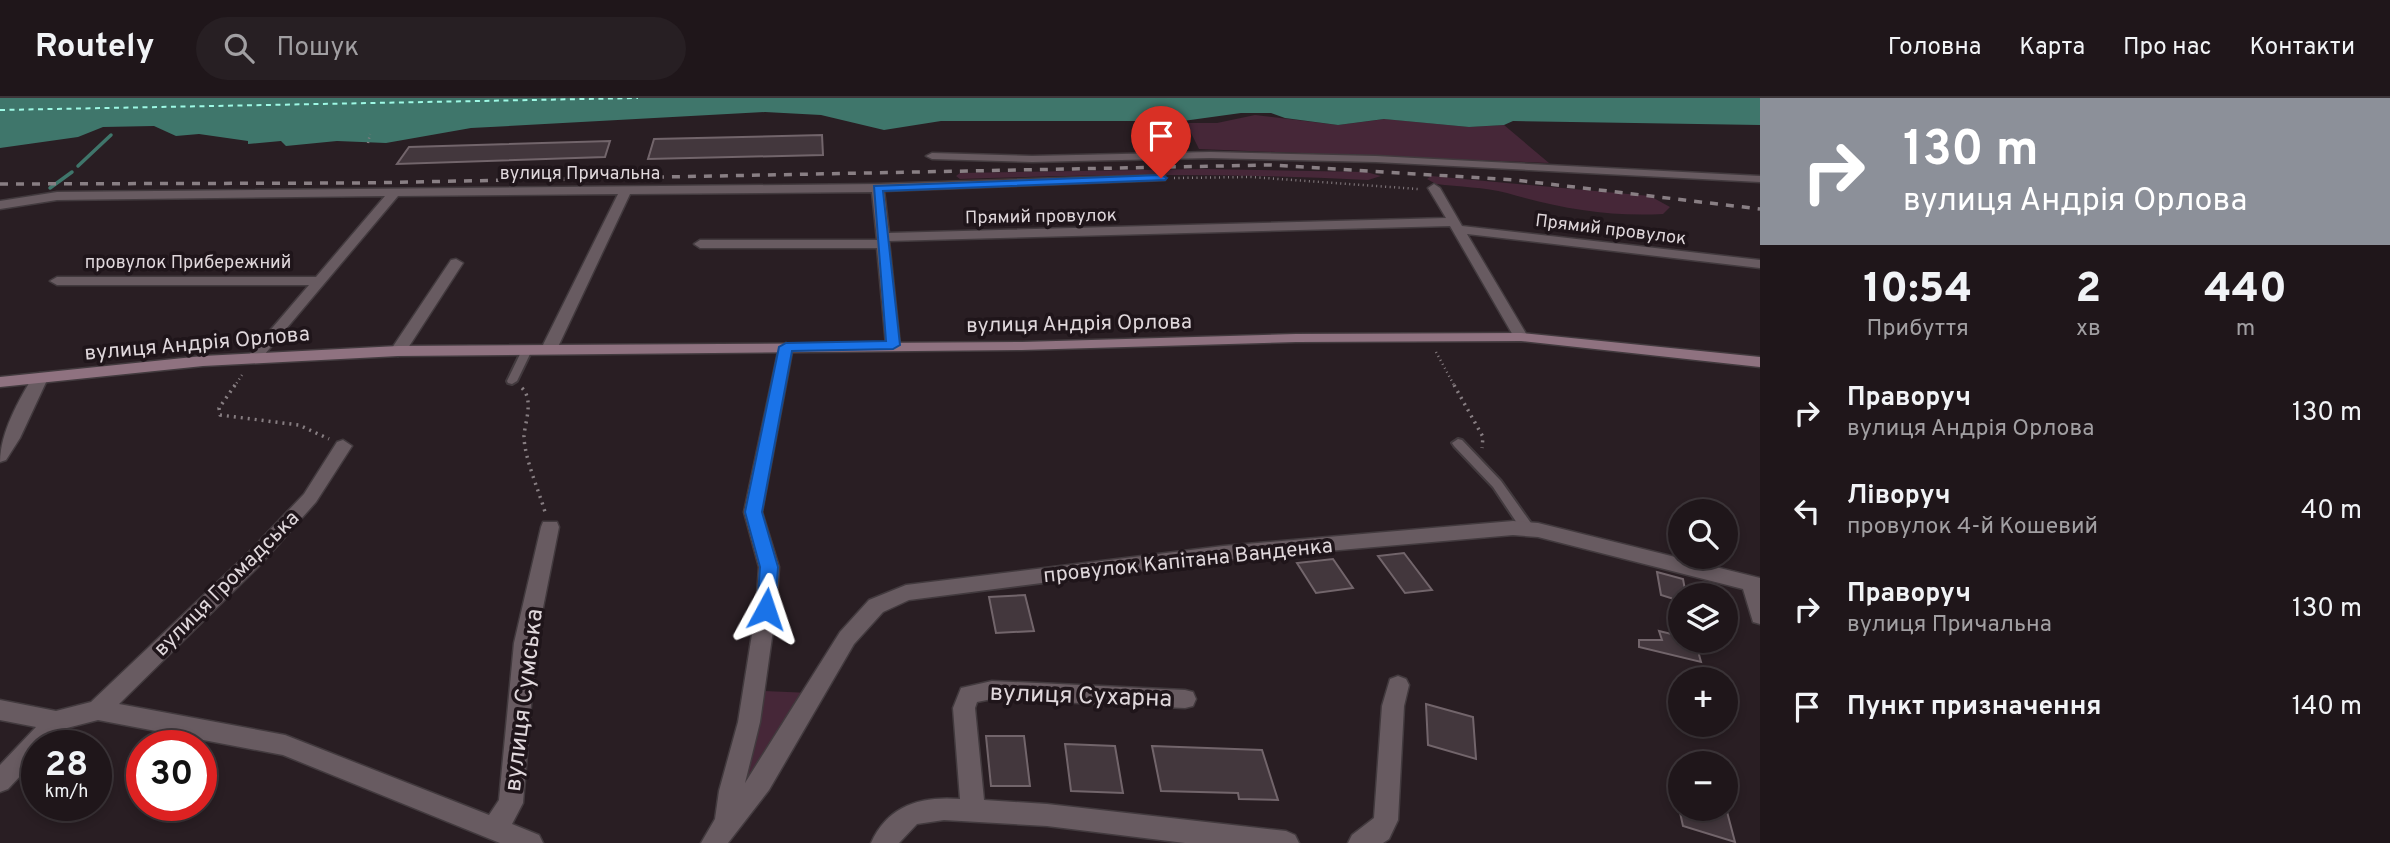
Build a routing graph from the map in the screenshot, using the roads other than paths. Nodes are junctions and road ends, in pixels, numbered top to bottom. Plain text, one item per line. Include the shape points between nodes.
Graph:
1 (932, 156) dead end
2 (1161, 178) road end
3 (1760, 179) edge
4 (878, 188) junction
5 (1434, 190) road end
6 (625, 191) junction
7 (395, 192) junction
8 (1, 206) edge
9 (1456, 226) junction
10 (881, 240) junction
11 (701, 244) dead end
12 (456, 263) dead end
13 (1760, 264) edge
14 (57, 281) dead end
15 (319, 281) junction
16 (1521, 337) junction
17 (893, 345) junction
18 (786, 347) junction
19 (549, 349) junction
20 (527, 350) junction
21 (398, 351) junction
22 (254, 358) junction
23 (1760, 362) edge
24 (40, 378) junction
25 (513, 381) road end
26 (0, 382) edge
27 (1458, 443) dead end
28 (343, 446) road end
29 (0, 456) edge
30 (550, 527) road end
31 (1528, 529) junction
32 (1756, 585) edge
33 (1760, 616) edge
34 (1398, 685) dead end
35 (1185, 699) dead end
36 (0, 710) edge
37 (98, 710) junction
38 (56, 721) junction
39 (0, 781) edge
40 (973, 810) junction
41 (727, 823) junction
42 (495, 828) junction
43 (1145, 836) edge
44 (528, 843) edge
45 (714, 843) edge
46 (884, 843) edge
47 (1286, 843) edge
48 (1361, 843) edge

1 - 3 street via 1251,156
2 - 4 street, вулиця Причальна
4 - 6 street, вулиця Причальна
4 - 10 street
5 - 9 street
6 - 7 street, вулиця Причальна
6 - 19 street
7 - 8 street, вулиця Причальна via 46,196
7 - 15 street
9 - 10 street, Прямий провулок
9 - 13 street, Прямий провулок
9 - 16 street
10 - 11 street, Прямий провулок
10 - 17 street
12 - 21 street
14 - 15 street, провулок Прибережний
15 - 22 street
16 - 17 street, вулиця Андрія Орлова
16 - 23 street, вулиця Андрія Орлова
17 - 18 street, вулиця Андрія Орлова
18 - 19 street, вулиця Андрія Орлова
18 - 41 street via 753,512 769,567 766,609 749,722
19 - 20 street, вулиця Андрія Орлова
20 - 21 street, вулиця Андрія Орлова
20 - 25 lane
21 - 22 street, вулиця Андрія Орлова
22 - 24 street, вулиця Андрія Орлова
24 - 26 street, вулиця Андрія Орлова
24 - 29 street via 24,405 12,442
27 - 31 lane
28 - 37 street, вулиця Громадська via 310,498 255,558
30 - 42 street, вулиця Сумська via 525,643 511,803
31 - 32 street, провулок Капітана Ванденка
31 - 41 street, провулок Капітана Ванденка via 1223,554 906,593 889,599 863,617 847,638 761,782
32 - 33 street
34 - 48 street via 1386,820 1381,831
35 - 40 street, вулиця Сухарна via 992,690 969,695 964,708
36 - 38 street
37 - 38 street
37 - 42 street via 285,746
38 - 39 street
40 - 43 street via 1047,815
40 - 46 street via 912,813
41 - 45 street, провулок Капітана Ванденка
42 - 44 street
43 - 47 street

